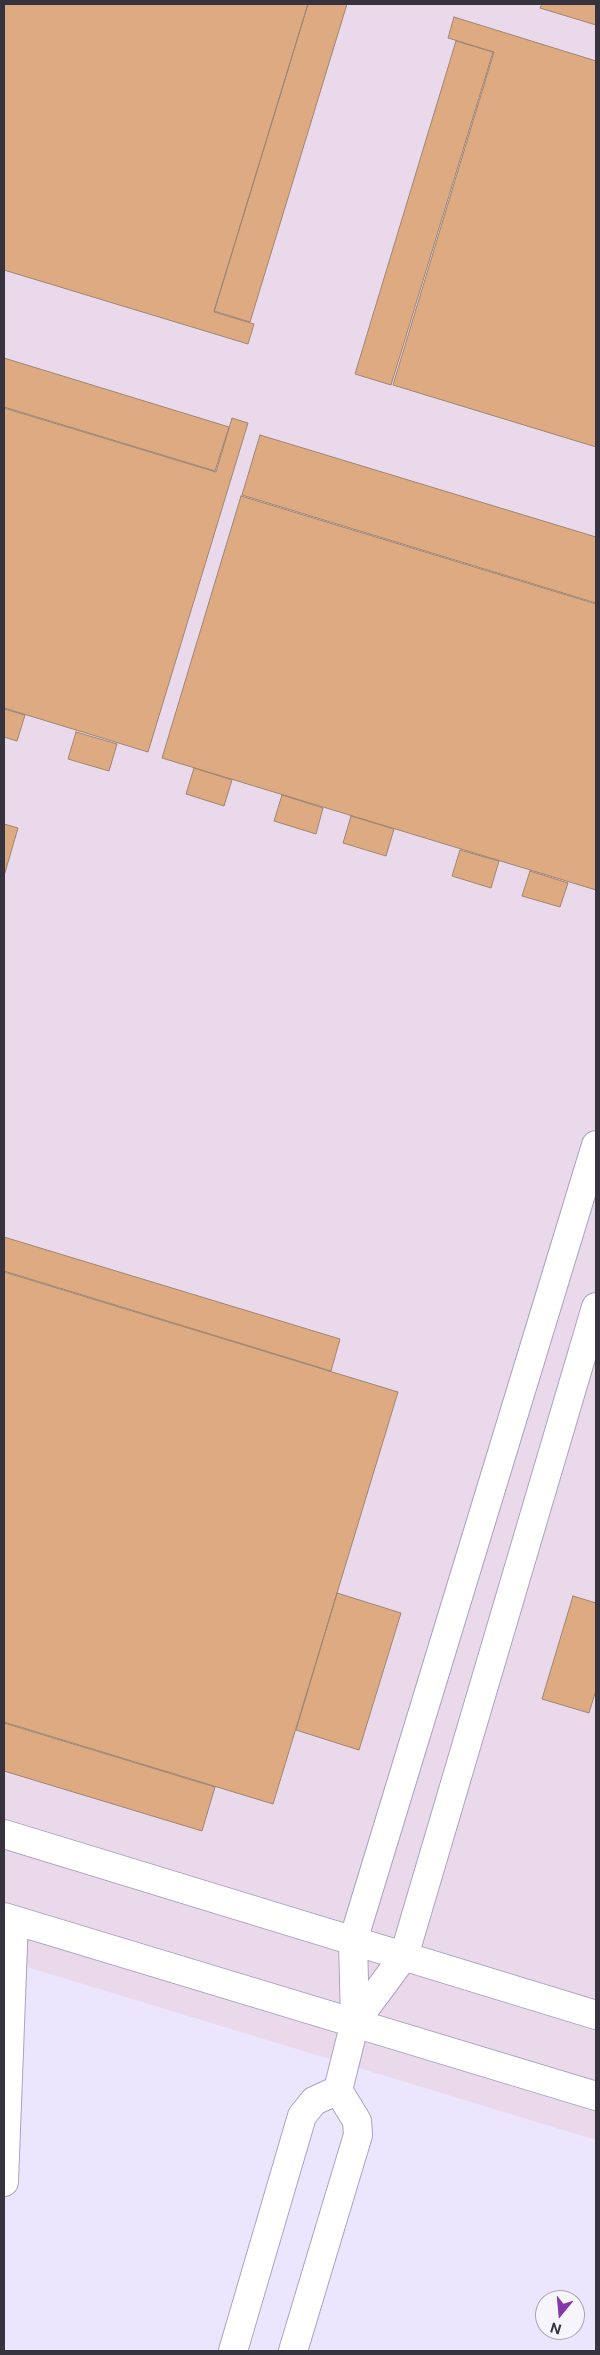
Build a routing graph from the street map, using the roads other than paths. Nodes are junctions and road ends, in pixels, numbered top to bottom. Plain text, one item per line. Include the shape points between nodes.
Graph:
1 (596, 1145) edge
2 (596, 1307) edge
3 (4, 1834) edge
4 (9, 1918) edge
5 (353, 1941) junction
6 (404, 1956) junction
7 (596, 2015) edge
8 (355, 2022) junction
9 (338, 2090) junction
10 (596, 2096) edge
11 (4, 2182) edge
12 (233, 2351) edge
13 (293, 2351) edge

1 - 5 street
2 - 6 street
3 - 5 street
4 - 8 street
4 - 11 street
5 - 6 street
5 - 8 street
6 - 7 street
6 - 8 street
8 - 9 street
8 - 10 street
9 - 12 street via 314,2101 302,2116
9 - 13 street via 357,2121 358,2135

